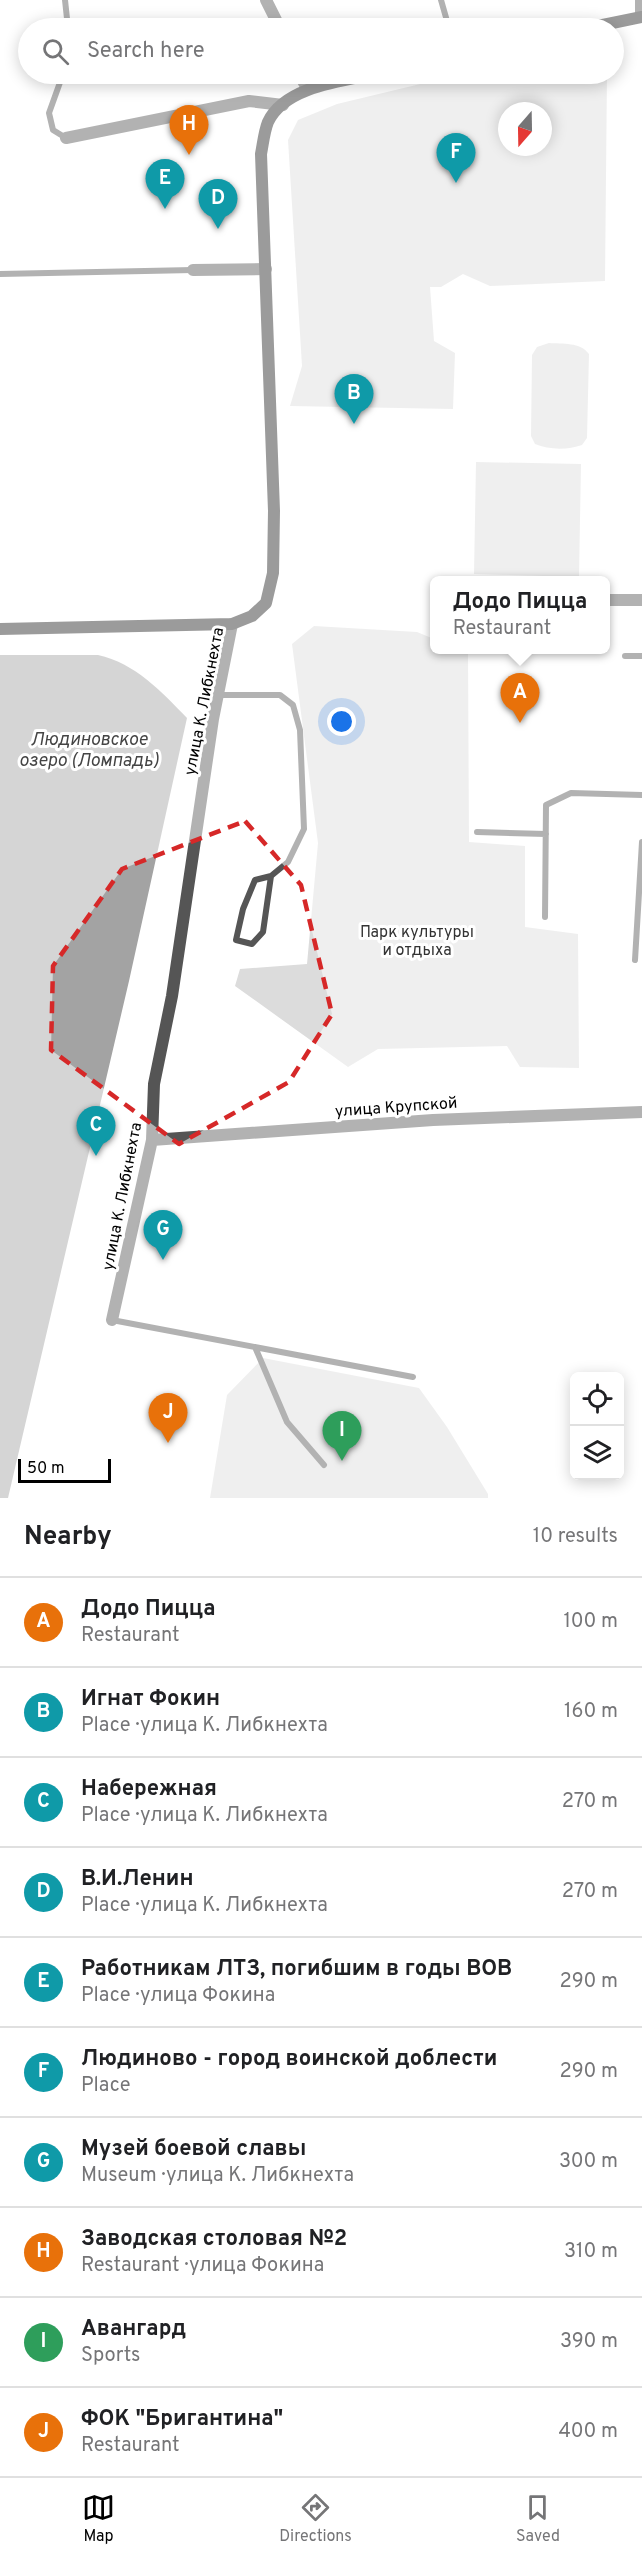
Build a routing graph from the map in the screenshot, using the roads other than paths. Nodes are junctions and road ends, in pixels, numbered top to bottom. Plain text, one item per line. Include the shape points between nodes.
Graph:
1 (65, 0) edge
2 (266, 0) edge
3 (441, 0) edge
4 (641, 0) edge
5 (642, 17) edge
6 (67, 18) edge
7 (275, 18) edge
8 (446, 18) edge
9 (624, 21) edge
10 (59, 84) edge
11 (304, 84) edge
12 (327, 84) edge
13 (307, 88) junction
14 (283, 105) junction
15 (66, 138) joint
16 (266, 269) junction
17 (193, 270) joint
18 (0, 274) edge
19 (610, 600) edge
20 (642, 600) edge
21 (232, 624) junction
22 (0, 629) edge
23 (625, 656) dead end
24 (642, 656) edge
25 (218, 695) junction
26 (642, 795) edge
27 (477, 832) dead end
28 (546, 834) junction
29 (642, 842) edge
30 (271, 876) junction
31 (545, 917) dead end
32 (635, 960) dead end
33 (642, 1112) edge
34 (152, 1140) junction
35 (112, 1320) joint
36 (255, 1347) junction
37 (413, 1377) dead end
38 (324, 1465) dead end

1 - 6 lane
2 - 7 street
3 - 8 lane
4 - 5 street
5 - 9 street
10 - 15 lane via 49,113 53,130
11 - 13 street
12 - 13 street
13 - 14 street
14 - 15 street via 249,101
14 - 16 street, улица К. Либкнехта via 269,120 261,154
16 - 17 street
16 - 21 street, улица К. Либкнехта via 273,573 266,603 252,616
17 - 18 lane
19 - 20 street
21 - 22 street
21 - 25 street, улица К. Либкнехта
23 - 24 lane
25 - 30 lane via 280,695 293,705 300,730 304,829 288,861
25 - 34 street, улица К. Либкнехта via 172,996 154,1084
26 - 28 lane via 571,793 546,805
27 - 28 lane
28 - 31 lane
29 - 32 lane
30 - 30 lane via 255,880 236,940 252,944 263,932
33 - 34 street, улица Крупской via 433,1120
34 - 35 street, улица К. Либкнехта
35 - 36 lane
36 - 37 lane
36 - 38 lane via 287,1422

